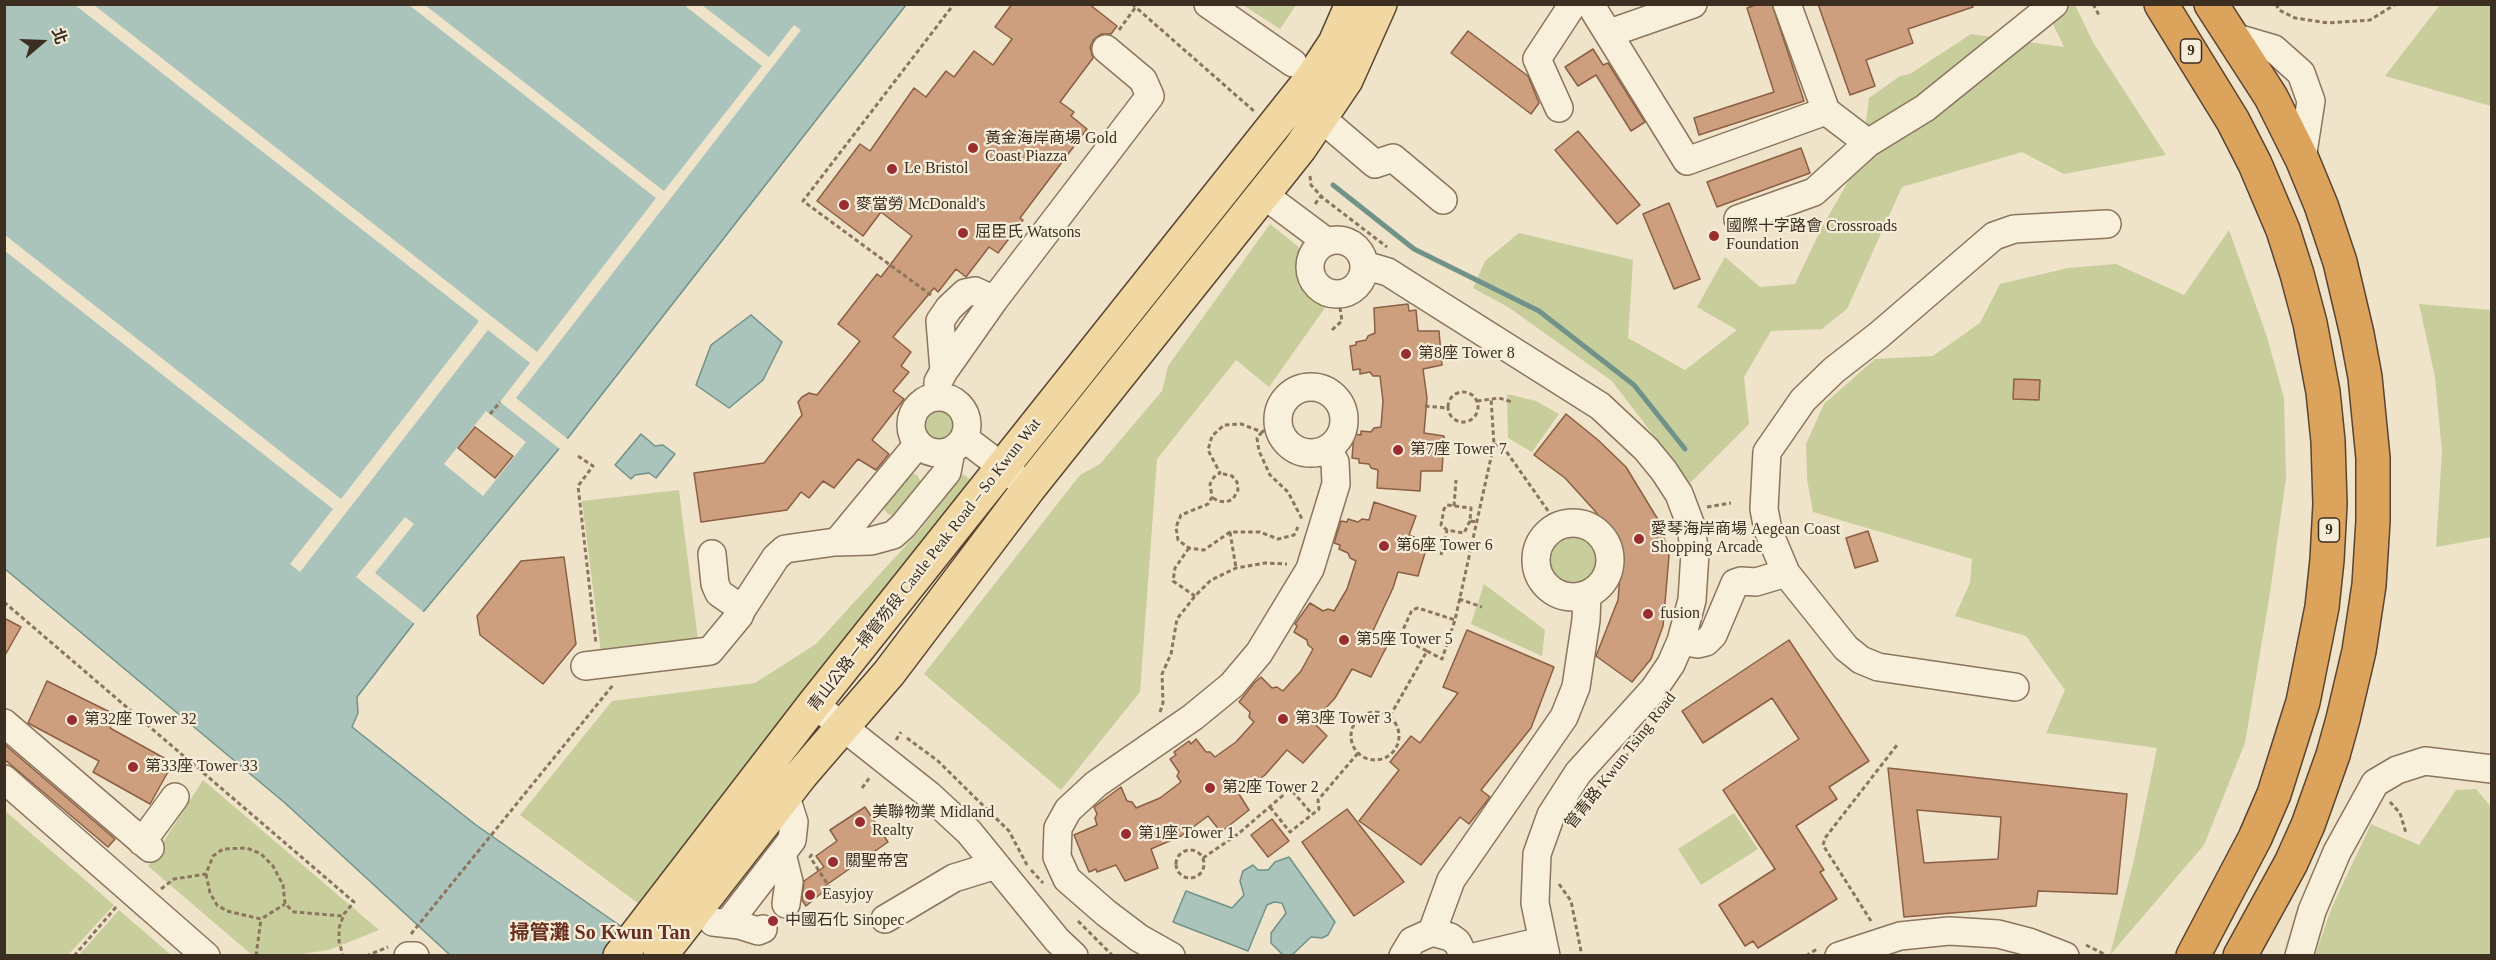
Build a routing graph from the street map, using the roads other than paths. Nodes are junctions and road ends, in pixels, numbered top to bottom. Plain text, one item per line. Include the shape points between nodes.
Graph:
1 (1208, 4) edge
2 (1352, 4) edge
3 (1380, 4) edge
4 (1573, 4) edge
5 (1590, 4) edge
6 (1693, 4) edge
7 (1787, 4) edge
8 (2054, 4) edge
9 (2161, 4) edge
10 (2211, 4) edge
11 (1610, 33) junction
12 (1106, 49) road end
13 (1293, 63) dead end
14 (1560, 108) dead end
15 (1826, 111) junction
16 (1321, 118) junction
17 (1868, 144) junction
18 (1264, 195) junction
19 (1443, 200) dead end
20 (1738, 219) dead end
21 (2107, 224) dead end
22 (1315, 246) junction
23 (1367, 275) junction
24 (994, 300) junction
25 (941, 384) junction
26 (918, 444) junction
27 (957, 445) junction
28 (1327, 449) junction
29 (900, 466) junction
30 (1003, 468) junction
31 (1029, 488) junction
32 (931, 492) junction
33 (874, 497) junction
34 (906, 523) junction
35 (837, 542) junction
36 (712, 554) dead end
37 (1786, 573) junction
38 (1587, 595) junction
39 (742, 609) junction
40 (1681, 641) junction
41 (597, 665) road end
42 (2014, 687) dead end
43 (814, 704) junction
44 (4, 723) edge
45 (843, 728) junction
46 (2492, 768) edge
47 (4, 779) edge
48 (785, 795) junction
49 (175, 797) dead end
50 (782, 854) junction
51 (996, 865) junction
52 (885, 919) dead end
53 (728, 923) junction
54 (671, 929) edge
55 (1432, 933) junction
56 (1544, 948) edge
57 (1403, 955) edge
58 (206, 956) edge
59 (620, 956) edge
60 (1074, 956) edge
61 (1171, 956) edge
62 (1464, 956) edge
63 (1478, 956) edge
64 (1839, 956) edge
65 (2064, 956) edge
66 (2193, 956) edge
67 (2240, 956) edge
68 (2298, 956) edge

1 - 13 street
2 - 30 main road, 青山公路－掃管笏段 Castle Peak Road – So Kwun Wat via 1324,61
3 - 16 main road, 青山公路－掃管笏段 Castle Peak Road – So Kwun Wat via 1360,53
4 - 14 street via 1537,59
5 - 11 street
6 - 11 street
7 - 15 street
8 - 17 street via 1925,108
9 - 66 highway, 9 via 2233,121 2283,230 2310,323 2328,441 2327,560 2303,702 2265,816
10 - 67 highway via 2271,97 2322,205 2357,334 2374,477 2369,585 2334,755 2291,863
11 - 15 street via 1687,160
12 - 24 street via 1143,80 1150,96
15 - 17 street
16 - 18 main road, 青山公路－掃管笏段 Castle Peak Road – So Kwun Wat
16 - 19 street via 1375,164 1393,158
17 - 20 street via 1814,192
18 - 22 street
18 - 31 main road, 青山公路－掃管笏段 Castle Peak Road – So Kwun Wat
21 - 37 street via 2014,229 1994,236 1803,400 1767,452 1764,509 1768,530
22 - 23 street via 1344,241 1351,244 1362,257
22 - 23 street via 1319,247 1310,262 1310,272 1319,288 1327,293 1345,294
23 - 40 street, 管青路 Kwun Tsing Road via 1395,276 1600,406 1646,449 1679,494 1690,523 1695,553 1692,600
24 - 25 street
24 - 25 street via 975,291 965,293 940,321
25 - 26 street via 915,410 910,427
25 - 27 street via 948,398 963,410 967,429
26 - 27 street via 933,453
26 - 29 street
27 - 30 street
27 - 32 street via 947,472
28 - 28 street via 1341,433 1344,422 1338,402 1322,389 1300,388 1284,402 1270,427 1295,449
28 - 61 street via 1335,462 1336,484 1310,569 1259,653 1232,685 1193,717 1095,783 1068,810 1058,828 1061,869 1075,887 1139,938
29 - 32 street via 921,472
29 - 33 street
30 - 31 street
30 - 43 main road, 青山公路－掃管笏段 Castle Peak Road – So Kwun Wat
31 - 45 main road, 青山公路－掃管笏段 Castle Peak Road – So Kwun Wat
32 - 34 street
33 - 34 street via 884,517
33 - 35 street
34 - 35 street via 884,539
35 - 39 street via 785,549
36 - 39 street via 719,593
37 - 40 street via 1756,582 1735,583 1713,635 1698,644
37 - 42 street via 1846,648 1861,660 1878,667
38 - 38 street via 1562,596 1550,589 1537,568 1536,555 1545,536 1558,525 1582,523 1602,535 1608,546 1610,569 1605,580
38 - 55 street via 1576,687 1564,717 1451,880
39 - 41 street via 710,651
40 - 56 street, 管青路 Kwun Tsing Road via 1654,689 1578,773 1551,815 1537,854 1535,876 1535,903
43 - 45 street
43 - 54 main road, 青山公路－掃管笏段 Castle Peak Road – So Kwun Wat
44 - 49 street via 146,845
45 - 48 main road, 青山公路－掃管笏段 Castle Peak Road – So Kwun Wat
45 - 51 street via 929,795 969,832
46 - 68 street via 2425,761 2397,770 2375,783 2337,852
47 - 58 street
48 - 50 street via 794,822 792,840
48 - 54 main road, 青山公路－掃管笏段 Castle Peak Road – So Kwun Wat
50 - 53 street
50 - 53 street via 789,893 774,917 758,931
51 - 52 street via 954,878
51 - 60 street
53 - 54 street
54 - 59 main road, 青山公路－掃管笏段 Castle Peak Road – So Kwun Wat
55 - 57 street via 1412,941
55 - 62 street via 1457,942
56 - 63 street
64 - 65 street via 1900,936 1949,931 1998,934

